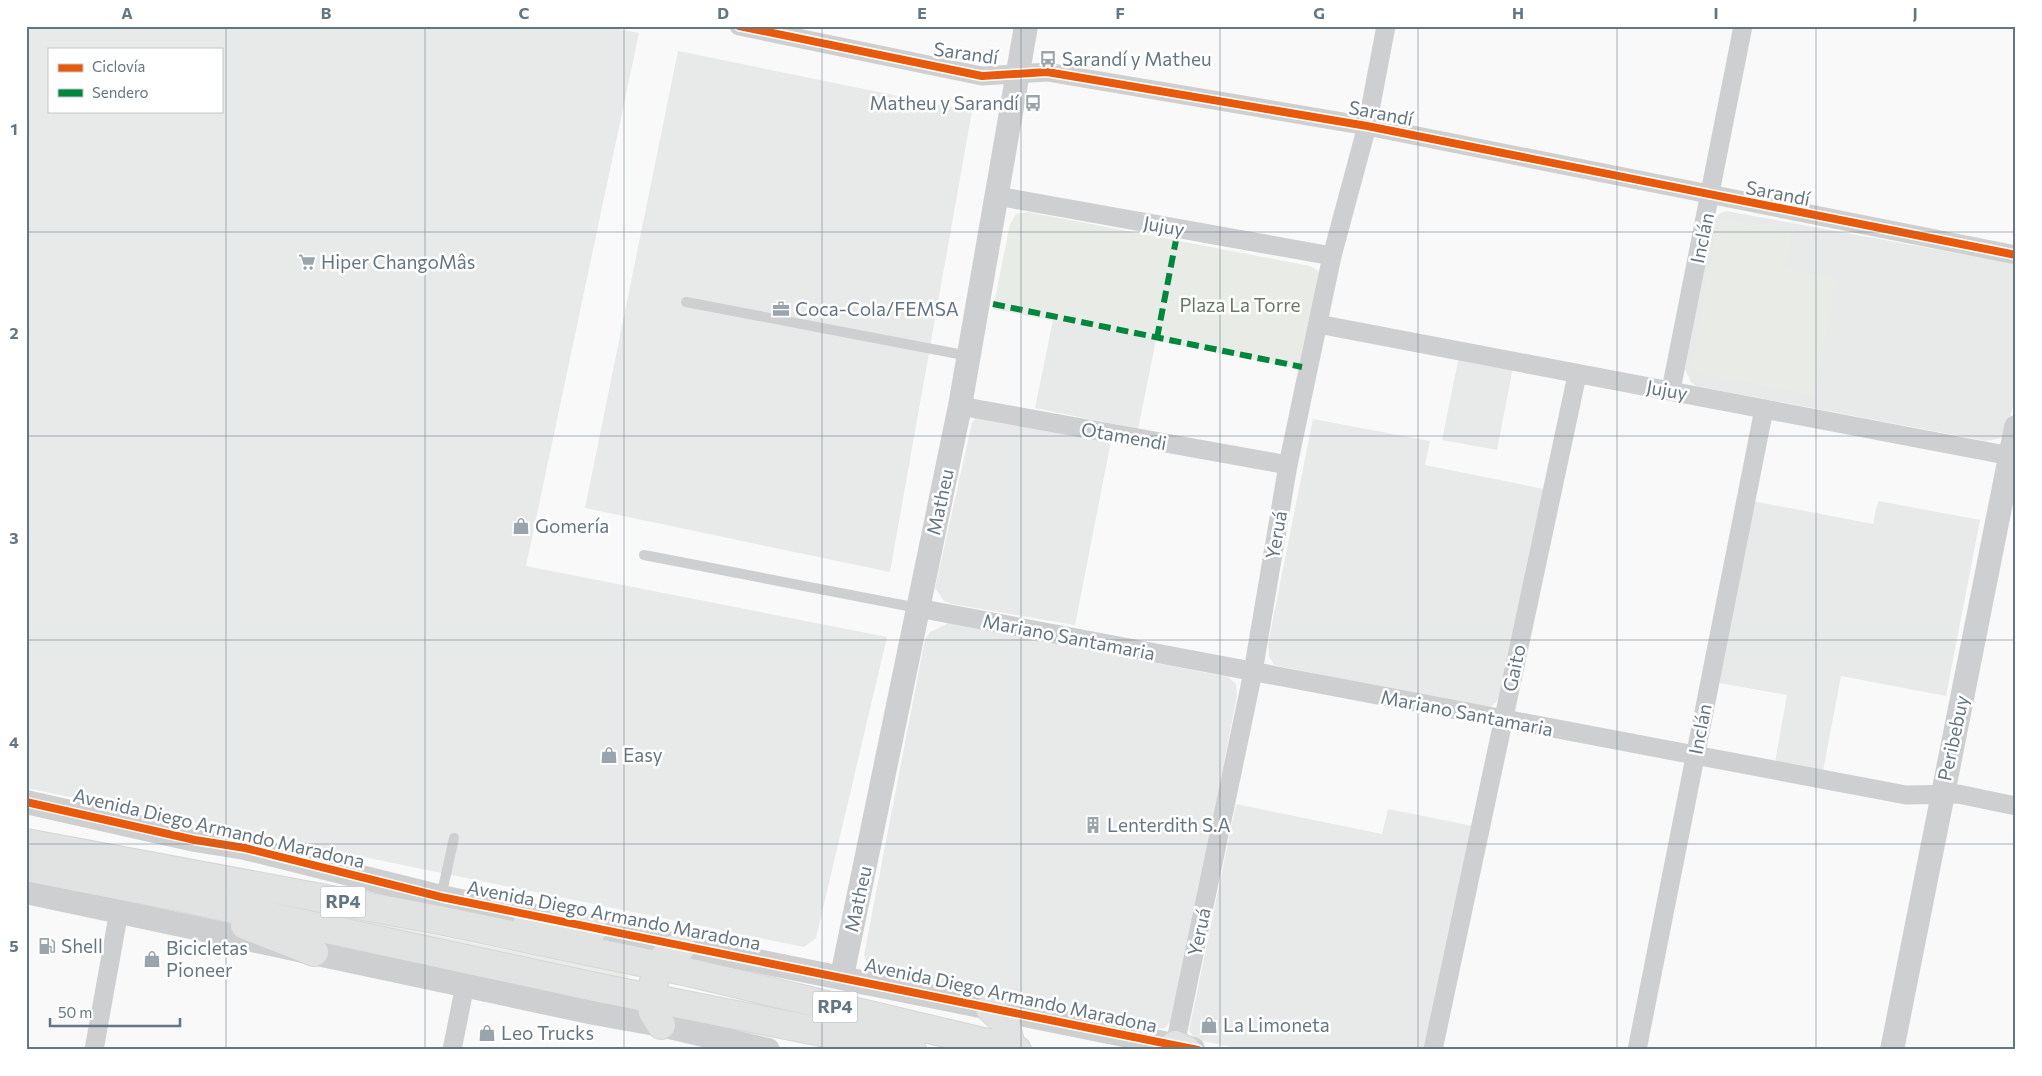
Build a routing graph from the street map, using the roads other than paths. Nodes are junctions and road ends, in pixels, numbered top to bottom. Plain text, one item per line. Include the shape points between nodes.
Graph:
1 (739, 26) edge
2 (1026, 26) edge
3 (1386, 26) edge
4 (1743, 26) edge
5 (1019, 74) junction
6 (1368, 126) junction
7 (997, 196) junction
8 (1710, 196) junction
9 (2016, 255) edge
10 (1332, 256) junction
11 (686, 302) dead end
12 (1318, 324) junction
13 (969, 356) junction
14 (1577, 375) junction
15 (1670, 390) junction
16 (960, 406) junction
17 (1764, 409) junction
18 (2016, 427) edge
19 (2013, 457) edge
20 (1288, 466) junction
21 (644, 554) dead end
22 (918, 608) junction
23 (1253, 672) junction
24 (1503, 720) junction
25 (1695, 756) junction
26 (1941, 793) junction
27 (26, 802) edge
28 (2016, 806) edge
29 (454, 838) dead end
30 (26, 843) edge
31 (26, 867) edge
32 (26, 892) edge
33 (174, 896) junction
34 (440, 908) junction
35 (119, 912) junction
36 (593, 928) joint
37 (681, 947) junction
38 (314, 952) junction
39 (658, 966) junction
40 (842, 976) junction
41 (465, 985) junction
42 (650, 997) junction
43 (990, 1008) junction
44 (661, 1025) junction
45 (1187, 1048) edge
46 (1014, 1049) edge
47 (94, 1050) edge
48 (452, 1050) edge
49 (768, 1050) edge
50 (912, 1050) edge
51 (1433, 1050) edge
52 (1637, 1050) edge
53 (1892, 1050) edge

1 - 5 street, Sarandí via 982,76
2 - 5 street, Matheu
3 - 6 street, Yeruá
4 - 8 street, Inclán
5 - 6 street, Sarandí via 1047,72
5 - 7 street, Matheu
6 - 8 street, Sarandí
6 - 10 street, Yeruá
7 - 10 street, Jujuy
7 - 13 street, Matheu
8 - 9 street, Sarandí
8 - 15 street, Inclán
10 - 12 street, Yeruá
11 - 13 lane
12 - 14 street, Jujuy
12 - 20 street, Yeruá
13 - 16 street, Matheu
14 - 15 street, Jujuy
14 - 24 street, Gaito
15 - 17 street, Jujuy
16 - 20 street, Otamendi
16 - 22 street, Matheu
17 - 19 street, Jujuy
17 - 25 street, Inclán
18 - 19 street, Peribebuy
19 - 26 street, Peribebuy
20 - 23 street, Yeruá
21 - 22 lane
22 - 23 street, Mariano Santamaria
22 - 40 street, Matheu
23 - 24 street, Mariano Santamaria
23 - 45 street, Yeruá
24 - 25 street, Mariano Santamaria
24 - 51 street, Gaito
25 - 26 street, Mariano Santamaria via 1906,795
25 - 52 street, Inclán
26 - 28 street, Mariano Santamaria
26 - 53 street, Peribebuy
27 - 34 street, Avenida Diego Armando Maradona via 245,848
29 - 34 lane
30 - 34 main road, Avenida Diego Armando Maradona / RP4
31 - 33 main road, RP4
32 - 35 street
33 - 38 main road
33 - 42 main road, RP4
34 - 36 main road
34 - 39 main road, Avenida Diego Armando Maradona / RP4
35 - 38 street
35 - 47 street
36 - 37 street, Avenida Diego Armando Maradona
37 - 39 main road via 669,951
37 - 40 street, Avenida Diego Armando Maradona
38 - 41 street
39 - 42 main road
39 - 46 main road, Avenida Diego Armando Maradona / RP4
40 - 43 street, Avenida Diego Armando Maradona
41 - 44 street
41 - 48 street
42 - 44 main road via 653,1012
42 - 50 main road, RP4
43 - 45 street, Avenida Diego Armando Maradona
43 - 46 main road via 1005,1022
44 - 49 street

